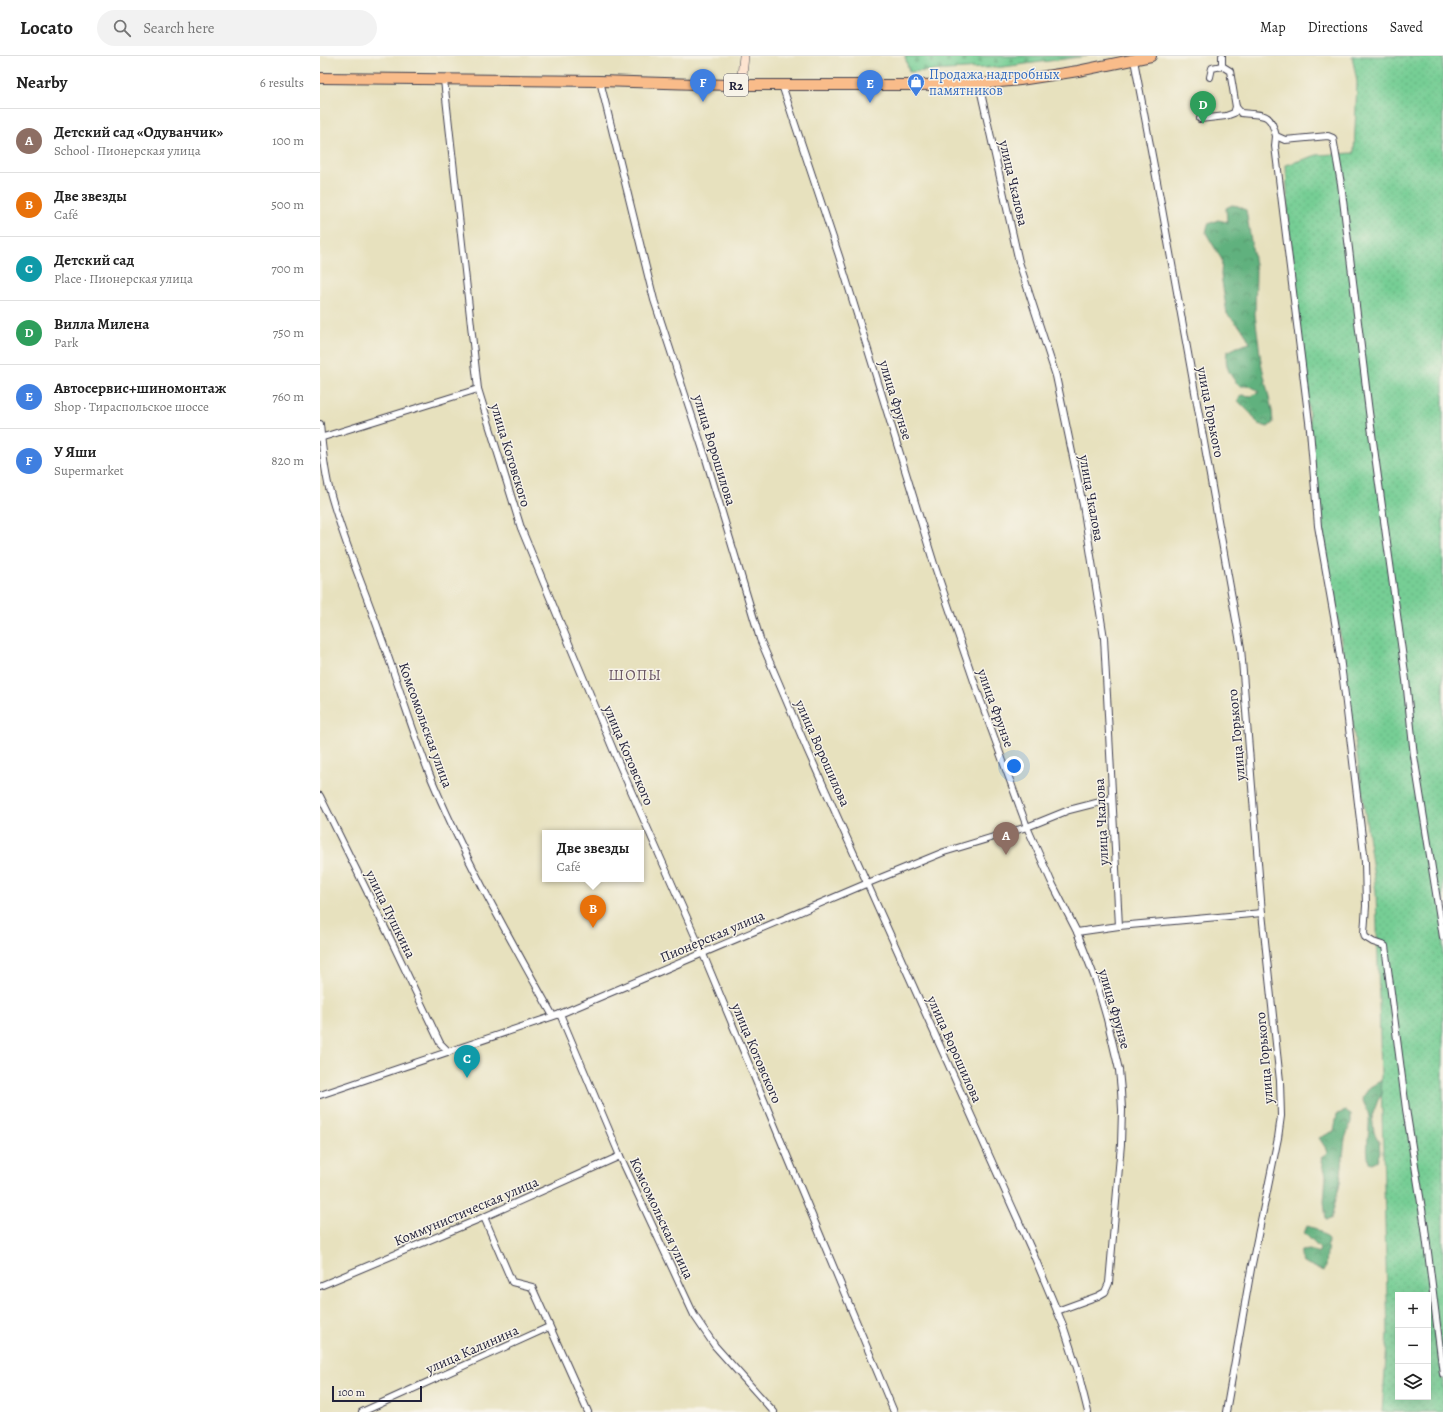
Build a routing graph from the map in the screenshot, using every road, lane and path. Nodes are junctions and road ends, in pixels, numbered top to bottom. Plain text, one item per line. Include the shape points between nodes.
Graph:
1 (744, 56) edge
2 (1151, 56) edge
3 (1222, 56) edge
4 (1134, 60) junction
5 (1222, 66) junction
6 (1210, 77) dead end
7 (320, 78) edge
8 (444, 80) junction
9 (600, 81) junction
10 (979, 84) junction
11 (741, 85) junction
12 (782, 85) junction
13 (1236, 107) junction
14 (1200, 119) dead end
15 (1276, 136) junction
16 (478, 388) junction
17 (320, 424) edge
18 (321, 438) edge
19 (320, 796) edge
20 (1112, 799) junction
21 (1027, 827) junction
22 (868, 883) junction
23 (1262, 913) junction
24 (1119, 926) junction
25 (1077, 932) junction
26 (1443, 937) edge
27 (703, 954) junction
28 (556, 1015) junction
29 (440, 1043) junction
30 (449, 1052) junction
31 (435, 1056) junction
32 (320, 1095) edge
33 (620, 1156) junction
34 (484, 1217) junction
35 (320, 1286) edge
36 (1057, 1310) junction
37 (549, 1327) junction
38 (1443, 1374) edge
39 (362, 1412) edge
40 (588, 1412) edge
41 (774, 1412) edge
42 (894, 1412) edge
43 (1088, 1412) edge
44 (1225, 1412) edge

1 - 11 main road
2 - 4 main road, R2
3 - 5 street
4 - 10 main road, R2 via 1020,80
4 - 23 street, улица Горького via 1241,648
5 - 6 street via 1212,68
5 - 13 street via 1230,71
7 - 8 main road, R2
8 - 9 main road, R2
8 - 16 street, улица Котовского
9 - 11 main road, R2
9 - 22 street, улица Ворошилова via 654,300 706,459 760,639
10 - 12 main road, R2
10 - 20 street, улица Чкалова via 1019,262 1056,376 1083,505 1104,638
11 - 12 main road, R2
12 - 21 street, улица Фрунзе via 839,256 934,564
13 - 14 street via 1234,113 1226,116
13 - 15 street via 1241,113 1266,116 1273,123
15 - 26 street via 1286,140 1328,136 1333,138 1414,756
15 - 38 street via 1275,146 1310,430 1318,526 1337,635 1365,862 1364,933 1365,937 1373,942 1385,946
16 - 18 street
16 - 27 street, улица Котовского via 520,528 617,759
17 - 18 street, Комсомольская улица
18 - 28 street, Комсомольская улица via 329,488 339,521 430,774 464,852
19 - 29 street, улица Пушкина
20 - 21 street, Пионерская улица via 1069,810
20 - 24 street, улица Чкалова
21 - 22 street, Пионерская улица via 944,852
21 - 25 street, улица Фрунзе
22 - 27 street, Пионерская улица
22 - 36 street, улица Ворошилова
23 - 24 street
23 - 44 street, улица Горького via 1280,1081 1281,1116 1250,1269
24 - 25 street
25 - 36 street, улица Фрунзе via 1096,981 1119,1070 1122,1091 1121,1144 1109,1283 1105,1292 1098,1296
27 - 28 street, Пионерская улица
27 - 42 street, улица Котовского
28 - 30 street, Пионерская улица
28 - 33 street, Комсомольская улица
29 - 30 street, улица Пушкина
29 - 31 street
30 - 31 street, Пионерская улица
31 - 32 street, Пионерская улица
33 - 34 street, Коммунистическая улица
33 - 41 street, Комсомольская улица via 698,1322 715,1346
34 - 35 street, Коммунистическая улица
34 - 37 street via 512,1282 532,1287
36 - 43 street, улица Ворошилова via 1077,1368
37 - 39 street, улица Калинина
37 - 40 street

